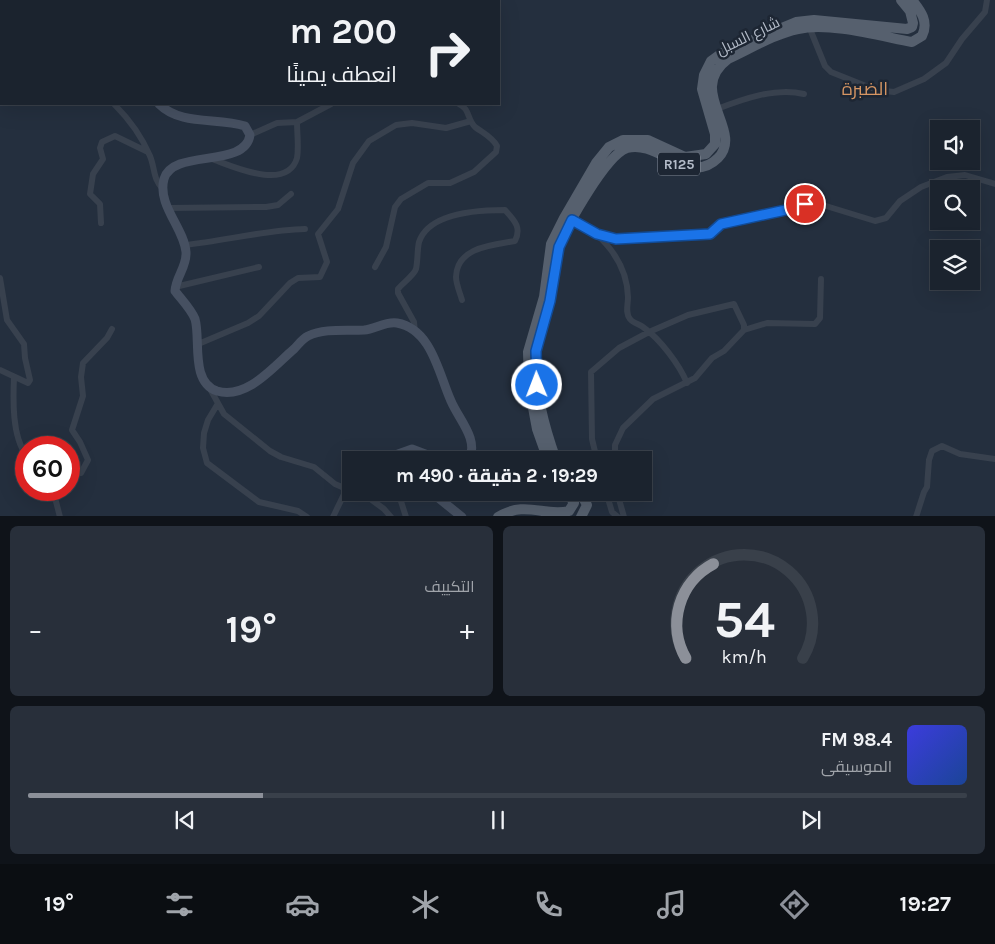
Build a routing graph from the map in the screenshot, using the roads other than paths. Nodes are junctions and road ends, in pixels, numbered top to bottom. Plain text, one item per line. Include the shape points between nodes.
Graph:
1 (902, 0) edge
2 (912, 0) edge
3 (987, 0) edge
4 (808, 24) junction
5 (804, 94) dead end
6 (115, 105) edge
7 (161, 105) edge
8 (329, 105) edge
9 (461, 105) edge
10 (717, 109) junction
11 (471, 121) junction
12 (297, 122) junction
13 (250, 135) junction
14 (148, 152) junction
15 (209, 158) junction
16 (995, 184) edge
17 (163, 189) junction
18 (291, 194) dead end
19 (168, 208) junction
20 (568, 219) junction
21 (101, 224) dead end
22 (306, 229) dead end
23 (597, 234) junction
24 (184, 246) junction
25 (259, 267) dead end
26 (375, 267) dead end
27 (0, 278) edge
28 (821, 279) dead end
29 (175, 287) junction
30 (462, 300) dead end
31 (112, 329) dead end
32 (744, 330) junction
33 (415, 332) junction
34 (648, 332) junction
35 (196, 345) junction
36 (0, 370) edge
37 (14, 377) junction
38 (687, 384) junction
39 (210, 388) junction
40 (217, 405) junction
41 (18, 436) edge
42 (76, 436) edge
43 (80, 442) edge
44 (471, 451) edge
45 (545, 451) edge
46 (553, 451) edge
47 (595, 451) edge
48 (615, 451) edge
49 (995, 459) edge
50 (80, 473) edge
51 (342, 487) edge
52 (56, 501) edge
53 (342, 501) edge
54 (373, 501) edge
55 (401, 501) edge
56 (442, 501) edge
57 (573, 501) edge
58 (584, 501) edge
59 (609, 501) edge
60 (620, 501) edge
61 (60, 516) edge
62 (307, 516) edge
63 (333, 516) edge
64 (391, 516) edge
65 (406, 516) edge
66 (462, 516) edge
67 (498, 516) edge
68 (506, 516) edge
69 (553, 516) edge
70 (581, 516) edge
71 (618, 516) edge
72 (624, 516) edge
73 (916, 516) edge

1 - 4 main road, شارع السبل / R125 via 912,17 912,27 907,29
2 - 4 main road, شارع السبل / R125 via 926,24 922,36 912,42
3 - 4 street via 985,12 946,63 924,79 894,92 876,90 831,72 825,66
4 - 10 main road, شارع السبل / R125 via 719,66 711,87
4 - 20 main road, شارع السبل / R125 via 784,25 711,61 702,89 715,134 711,151 686,157 648,140 623,140 609,147 596,163
5 - 10 street via 762,95
6 - 14 street via 126,116
7 - 13 street via 191,119 245,126
8 - 12 street
9 - 11 street
10 - 20 main road, شارع السبل / R125 via 725,135 724,146 720,156 711,164 698,168 645,149 625,149 604,166
11 - 26 street via 494,140 496,152 479,170 456,182 428,183 401,199 395,207 386,247
11 - 35 street via 446,128 396,124 369,141 353,163 338,209 318,234 327,262 320,277 298,278 259,316
12 - 13 street via 277,123
12 - 15 street via 296,159 291,168 281,174 256,174
13 - 15 street via 241,149
14 - 17 street via 156,183
14 - 21 street via 115,136 102,142 103,159 93,174 90,194 100,204
15 - 17 street via 187,162 170,170 164,178
16 - 23 street via 965,175 947,177 921,188 900,201 886,218 875,221 826,206 805,204 721,224 710,234 616,239
17 - 19 street
18 - 19 street via 278,205 266,207
19 - 24 street
20 - 23 street
20 - 45 main road, شارع السبل / R125 via 551,244 544,297 528,352 529,386
20 - 46 main road, شارع السبل / R125 via 536,351 537,385
22 - 24 street via 267,231 227,241
23 - 34 street via 621,264 627,288 627,314 631,321
24 - 29 street via 185,266 176,278
25 - 29 street
27 - 37 street via 7,320 24,344 30,380 28,384
28 - 32 street via 820,318 814,324 767,323
29 - 35 street via 194,319
30 - 33 street via 456,278 466,255 482,247 514,241 518,233 516,222 505,210 468,211 449,217 432,227 420,240 416,271 398,289 414,322
31 - 42 street via 81,370 83,396 72,430
32 - 34 street via 734,304 728,304 688,314
32 - 38 street
33 - 39 street via 396,323 367,330 316,333 305,337 253,384 229,392
33 - 44 street via 433,354 456,415 468,432
34 - 38 street via 679,365
34 - 47 street via 618,348 591,372
35 - 39 street via 203,378
36 - 37 street
37 - 41 street
38 - 48 street via 654,399 623,428
39 - 40 street
40 - 51 street via 270,451 314,467
40 - 62 street via 204,433 207,463 259,502
43 - 50 street via 88,460
49 - 73 street via 960,454 942,446 932,451 928,487
52 - 61 street
53 - 63 street
54 - 64 street
55 - 65 street
56 - 66 street
57 - 67 main road via 569,510 528,508
58 - 70 main road via 587,506
59 - 71 street via 612,512
60 - 72 street
68 - 69 main road

